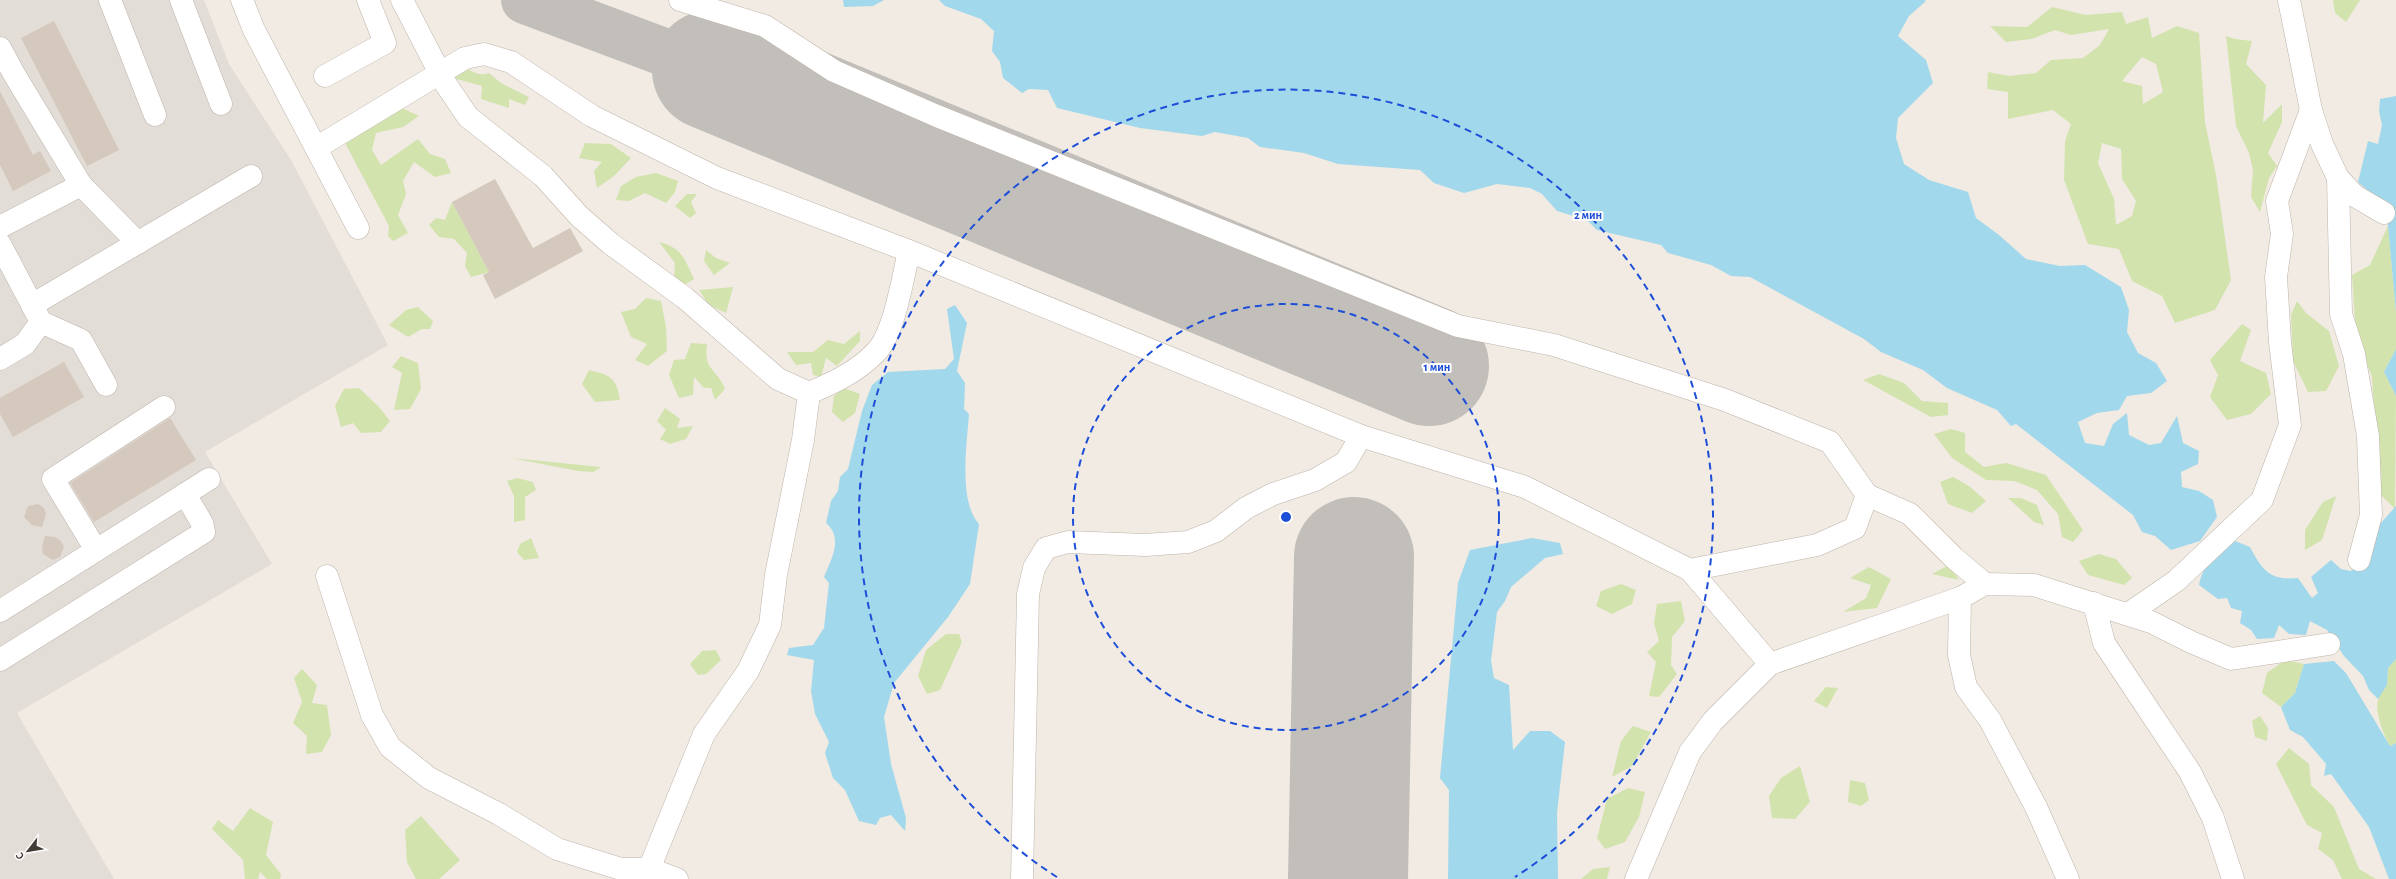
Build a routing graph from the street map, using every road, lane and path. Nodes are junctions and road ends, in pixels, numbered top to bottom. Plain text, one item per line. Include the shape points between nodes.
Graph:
1 (110, 0) edge
2 (181, 0) edge
3 (242, 0) edge
4 (368, 0) edge
5 (402, 0) edge
6 (680, 0) edge
7 (2289, 0) edge
8 (0, 48) edge
9 (440, 73) junction
10 (325, 76) dead end
11 (221, 104) dead end
12 (2311, 110) junction
13 (155, 115) dead end
14 (316, 148) junction
15 (251, 176) dead end
16 (2338, 178) junction
17 (81, 185) junction
18 (2384, 213) dead end
19 (0, 227) edge
20 (358, 228) dead end
21 (138, 243) junction
22 (0, 244) edge
23 (909, 251) junction
24 (37, 314) junction
25 (0, 359) edge
26 (106, 385) dead end
27 (809, 393) junction
28 (164, 407) dead end
29 (1361, 436) junction
30 (209, 479) dead end
31 (185, 494) junction
32 (1867, 495) junction
33 (96, 550) junction
34 (2359, 560) dead end
35 (1690, 570) junction
36 (327, 576) dead end
37 (1985, 584) junction
38 (1960, 598) junction
39 (2094, 603) junction
40 (0, 611) edge
41 (2128, 614) junction
42 (2329, 644) dead end
43 (0, 660) edge
44 (1770, 664) junction
45 (647, 874) edge
46 (677, 879) edge
47 (1022, 879) edge
48 (1636, 879) edge
49 (2068, 879) edge
50 (2233, 879) edge

1 - 13 lane
2 - 11 lane
3 - 14 lane via 254,30
4 - 10 lane via 385,43
5 - 9 lane
6 - 32 lane via 765,26 834,71 937,116 1458,326 1554,345 1725,400 1830,442
7 - 12 lane
8 - 17 lane
9 - 14 lane
9 - 23 lane via 466,58 484,54 511,62 592,116 717,178
9 - 27 lane via 468,117 543,176 579,216 611,244 685,298 778,379
12 - 16 lane via 2322,144
12 - 41 lane via 2277,201 2282,234 2276,277 2280,342 2290,425 2262,500 2176,581
14 - 20 lane
15 - 21 lane
16 - 18 lane via 2355,196
16 - 34 lane via 2341,314 2354,354 2368,436 2371,515
17 - 19 lane
17 - 21 lane
21 - 24 lane
22 - 24 lane
23 - 27 lane via 894,317 877,352 842,379
23 - 29 lane
24 - 25 lane via 25,344
24 - 26 lane via 81,340
27 - 45 lane via 803,440 776,575 770,625 748,671 704,734
28 - 33 lane via 53,479
29 - 35 lane via 1525,486
29 - 47 lane via 1346,462 1315,480 1273,494 1246,508 1216,532 1188,542 1145,545 1068,542 1046,548 1034,568 1028,594
30 - 31 lane
31 - 33 lane
31 - 43 lane via 202,523 204,532
32 - 35 lane via 1855,528 1817,545
32 - 37 lane via 1910,514 1954,558
33 - 40 lane
35 - 44 lane
36 - 45 lane via 372,715 390,747 429,778 499,814 557,849 621,869
37 - 38 lane
37 - 39 lane via 2034,585
38 - 44 lane
38 - 49 lane via 1959,655 1966,688 1990,720 2036,807
39 - 41 lane
39 - 50 lane via 2104,643 2190,772 2213,818
41 - 42 lane via 2231,659
44 - 48 lane via 1712,721 1690,752
45 - 46 lane

